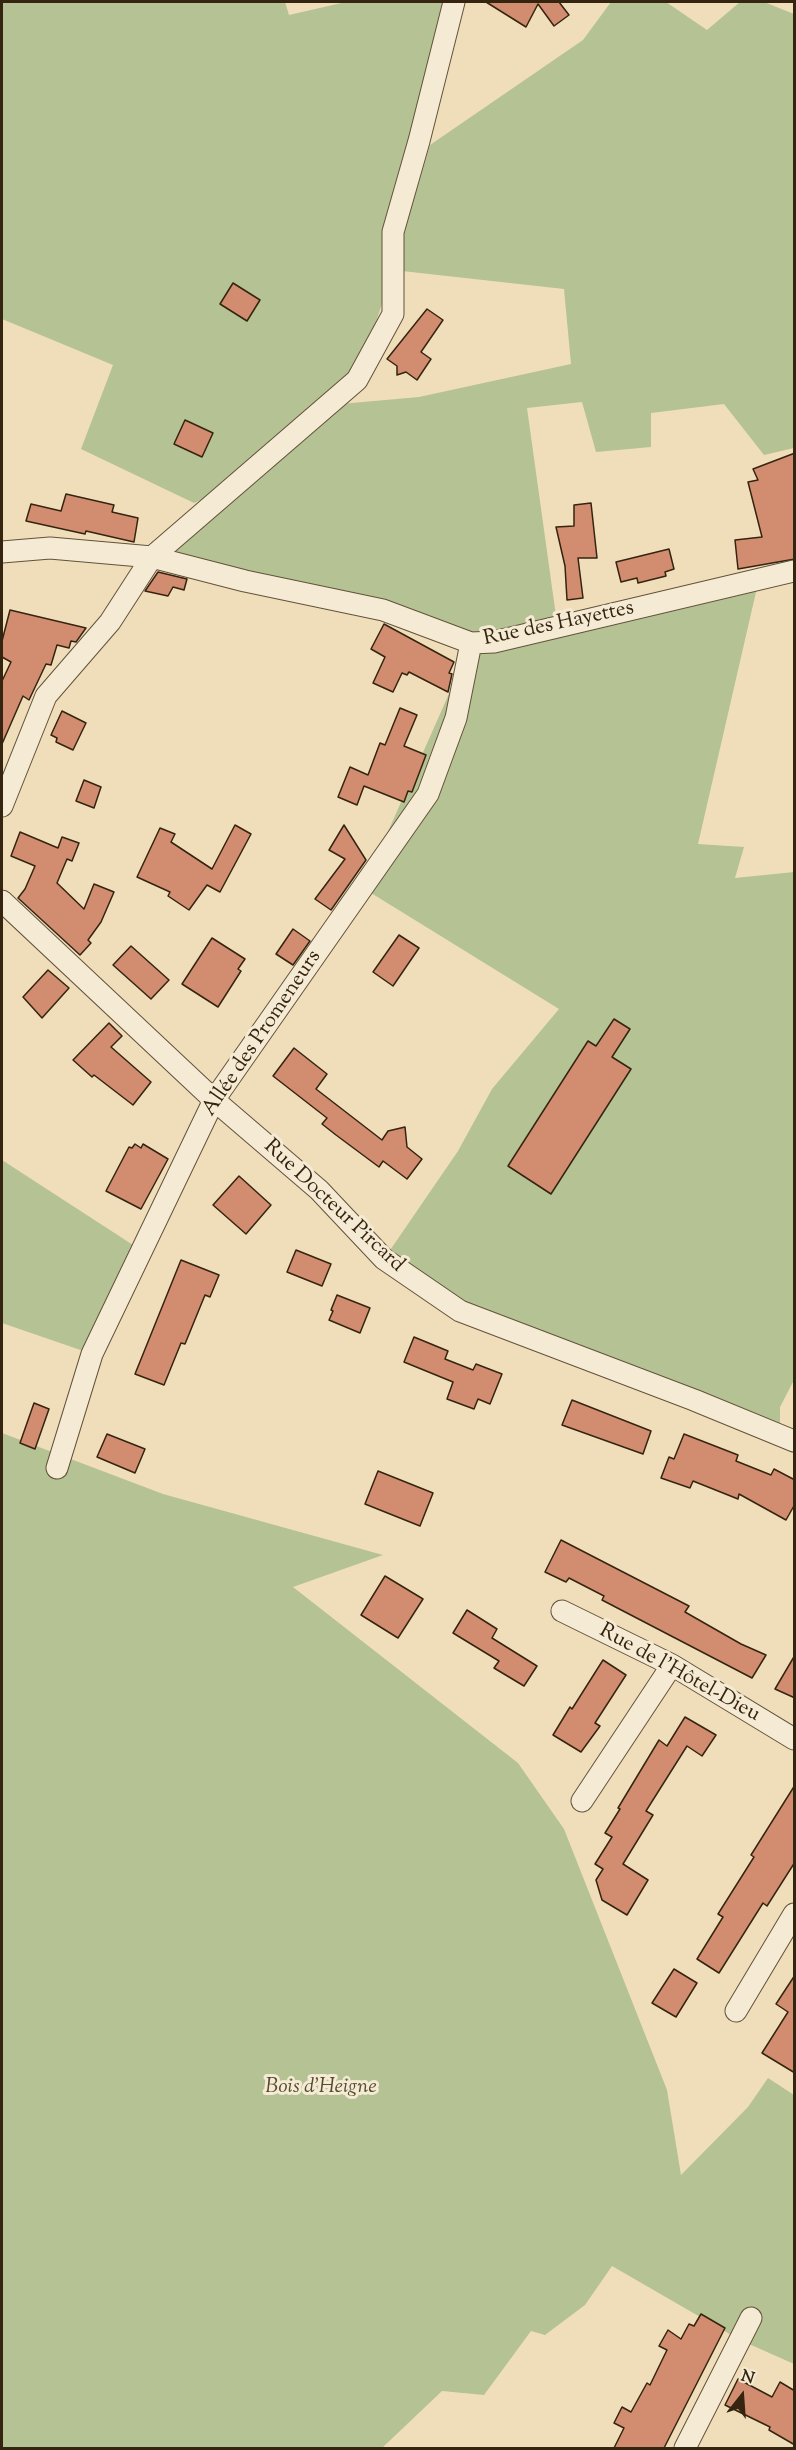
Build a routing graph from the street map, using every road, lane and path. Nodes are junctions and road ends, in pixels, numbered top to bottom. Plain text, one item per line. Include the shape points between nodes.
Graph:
1 (454, 2) edge
2 (2, 552) edge
3 (152, 557) junction
4 (795, 571) edge
5 (471, 643) junction
6 (2, 806) edge
7 (2, 901) edge
8 (214, 1100) junction
9 (795, 1441) edge
10 (57, 1468) dead end
11 (562, 1611) dead end
12 (672, 1665) junction
13 (795, 1739) edge
14 (582, 1801) dead end
15 (795, 1914) edge
16 (736, 2011) dead end
17 (751, 2318) dead end
18 (685, 2448) edge

1 - 3 street via 393,232 393,314 357,380
2 - 3 street, Rue des Hayettes via 50,548
3 - 5 street, Rue des Hayettes via 383,610
3 - 6 street via 110,622 46,696
4 - 5 street, Rue des Hayettes via 494,642
5 - 8 street, Allée des Promeneurs via 456,718 428,794
7 - 8 street, Rue Docteur Pircard
8 - 9 street, Rue Docteur Pircard via 319,1190 384,1259 460,1311
8 - 10 street, Allée des Promeneurs via 92,1354
11 - 12 street, Rue de l’Hôtel-Dieu
12 - 13 street, Rue de l’Hôtel-Dieu
12 - 14 street
15 - 16 street
17 - 18 street

